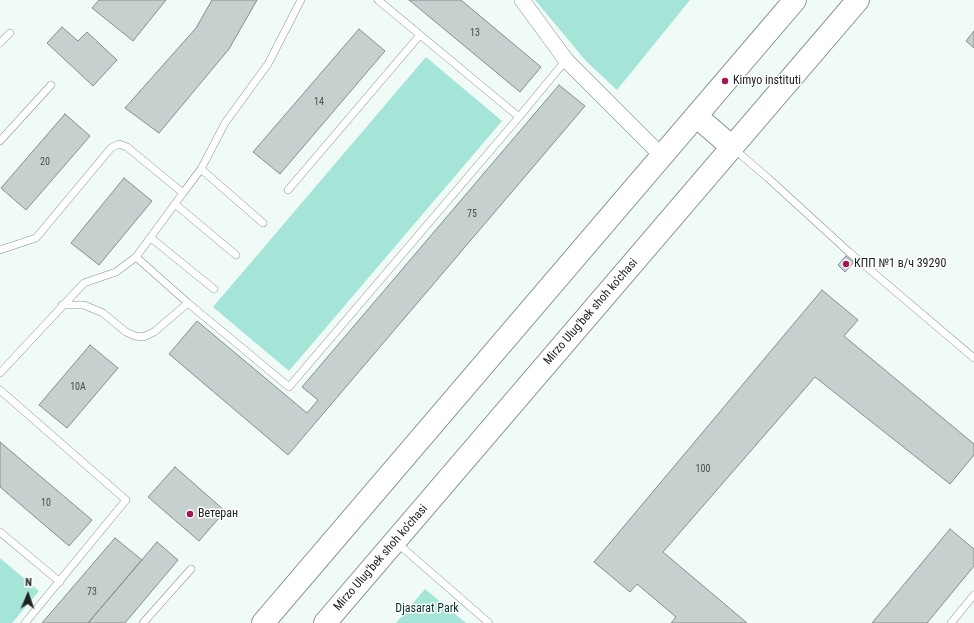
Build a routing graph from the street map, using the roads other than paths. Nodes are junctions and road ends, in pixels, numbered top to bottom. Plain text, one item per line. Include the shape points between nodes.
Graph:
1 (301, 0) edge
2 (378, 0) edge
3 (522, 0) edge
4 (795, 0) edge
5 (858, 0) edge
6 (10, 33) dead end
7 (420, 35) junction
8 (0, 43) edge
9 (566, 60) junction
10 (51, 85) dead end
11 (696, 116) junction
12 (519, 117) junction
13 (0, 141) edge
14 (732, 147) junction
15 (662, 156) junction
16 (201, 169) junction
17 (288, 190) dead end
18 (183, 193) junction
19 (175, 204) junction
20 (263, 222) dead end
21 (151, 238) junction
22 (0, 250) edge
23 (236, 255) dead end
24 (136, 257) junction
25 (214, 289) dead end
26 (188, 303) junction
27 (62, 305) junction
28 (974, 358) edge
29 (0, 373) edge
30 (0, 390) edge
31 (0, 532) edge
32 (395, 541) junction
33 (191, 569) dead end
34 (60, 582) junction
35 (974, 595) edge
36 (25, 623) edge
37 (143, 623) edge
38 (263, 623) edge
39 (325, 623) edge
40 (489, 623) edge
41 (950, 623) edge

1 - 16 lane via 268,64 225,124
2 - 7 lane
3 - 9 street
4 - 11 main road
5 - 14 main road, Mirzo Ulug'bek shoh ko'chasi
6 - 8 lane
7 - 12 lane
7 - 17 lane
9 - 12 lane
9 - 15 street
10 - 13 lane
11 - 14 main road
11 - 15 main road
12 - 26 lane via 289,388
14 - 28 lane via 848,252
14 - 32 main road, Mirzo Ulug'bek shoh ko'chasi
15 - 38 main road
16 - 18 lane
16 - 20 lane
18 - 19 lane
18 - 22 lane via 127,147 119,144 111,148 36,238
19 - 21 lane
19 - 23 lane
21 - 24 lane
21 - 25 lane
24 - 26 lane
24 - 27 lane via 116,272 84,283
26 - 27 lane via 154,332 143,337 126,332 103,314 84,305
27 - 29 lane
30 - 34 lane via 126,500
31 - 34 lane
32 - 39 main road, Mirzo Ulug'bek shoh ko'chasi
32 - 40 lane
33 - 37 lane
34 - 36 lane
35 - 41 lane

